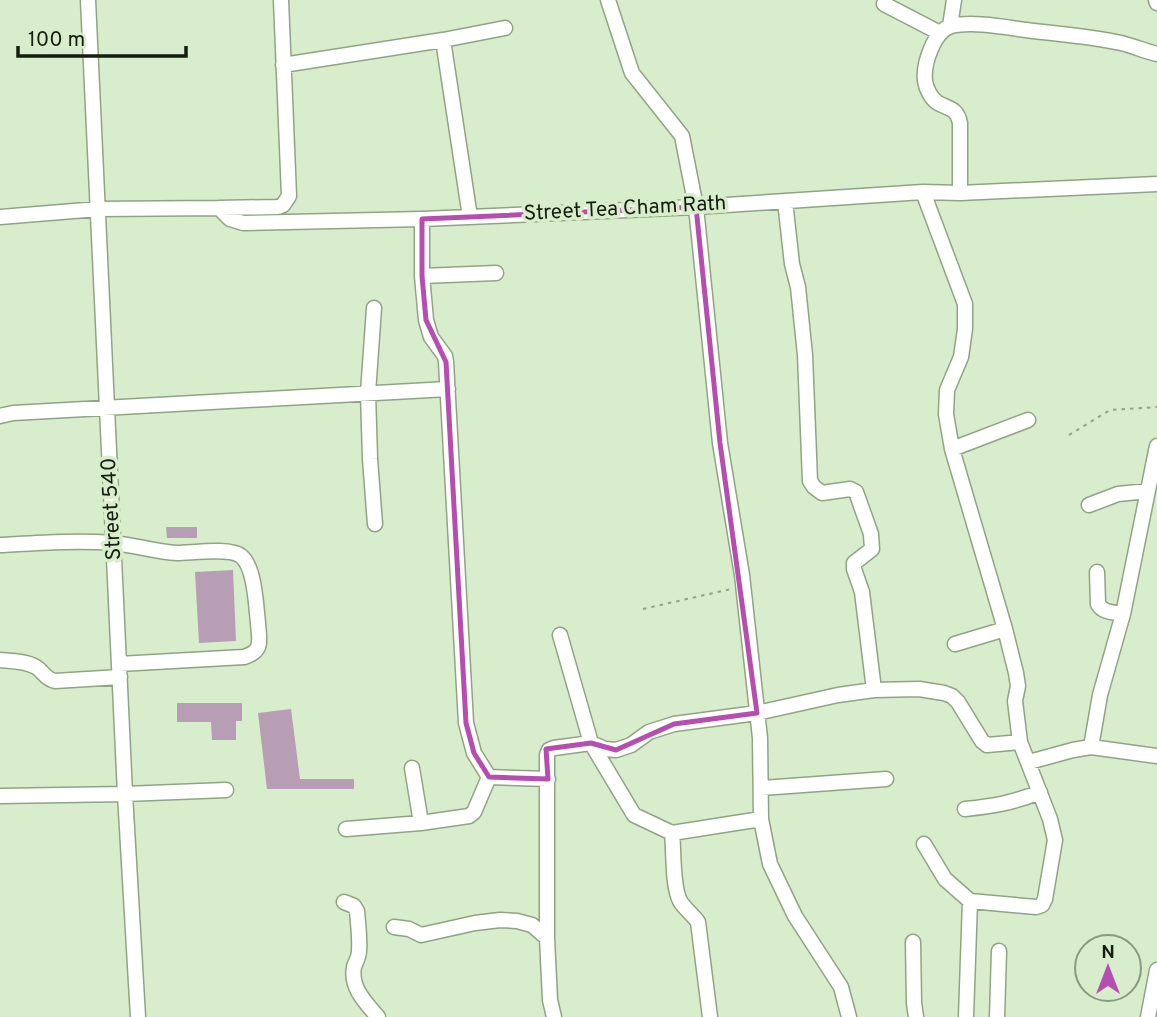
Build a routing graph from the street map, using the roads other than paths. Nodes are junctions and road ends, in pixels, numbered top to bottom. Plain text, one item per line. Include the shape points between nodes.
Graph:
1 (88, 0) edge
2 (281, 0) edge
3 (608, 0) edge
4 (954, 0) edge
5 (884, 4) dead end
6 (505, 28) dead end
7 (945, 30) junction
8 (443, 40) junction
9 (1157, 54) edge
10 (283, 65) junction
11 (1157, 184) edge
12 (923, 192) junction
13 (960, 193) junction
14 (785, 201) junction
15 (696, 207) junction
16 (219, 208) junction
17 (98, 209) junction
18 (0, 216) edge
19 (470, 217) junction
20 (422, 219) junction
21 (496, 274) dead end
22 (422, 276) junction
23 (374, 308) dead end
24 (448, 389) junction
25 (368, 393) junction
26 (107, 408) junction
27 (0, 416) edge
28 (1028, 420) dead end
29 (1157, 446) edge
30 (953, 450) junction
31 (1148, 491) junction
32 (1089, 505) dead end
33 (375, 523) dead end
34 (114, 543) junction
35 (0, 545) edge
36 (1097, 572) dead end
37 (1123, 614) junction
38 (1005, 629) junction
39 (560, 635) dead end
40 (955, 645) dead end
41 (0, 660) edge
42 (120, 671) junction
43 (874, 690) junction
44 (757, 713) junction
45 (1020, 742) junction
46 (591, 743) junction
47 (1091, 747) junction
48 (1157, 756) edge
49 (1029, 762) junction
50 (412, 768) dead end
51 (489, 776) junction
52 (548, 779) junction
53 (886, 779) dead end
54 (761, 788) junction
55 (226, 790) dead end
56 (1040, 792) junction
57 (125, 794) junction
58 (0, 796) edge
59 (965, 809) dead end
60 (761, 819) junction
61 (421, 823) junction
62 (346, 829) dead end
63 (673, 832) junction
64 (924, 844) dead end
65 (970, 901) junction
66 (344, 902) dead end
67 (394, 928) dead end
68 (547, 938) junction
69 (913, 942) dead end
70 (999, 951) dead end
71 (1157, 970) edge
72 (1155, 986) edge
73 (138, 1017) edge
74 (377, 1017) edge
75 (554, 1017) edge
76 (710, 1017) edge
77 (849, 1017) edge
78 (916, 1017) edge
79 (967, 1017) edge
80 (996, 1017) edge
81 (1148, 1017) edge

1 - 17 street, Street 540
2 - 10 street
3 - 15 street via 632,73 682,136
4 - 7 street
5 - 7 street
6 - 8 street
7 - 9 street via 986,24 1121,43
7 - 13 street via 934,40 925,80 937,103 959,115
8 - 10 street
8 - 19 street
10 - 16 street via 287,202 278,207
11 - 13 street, Street Tea Cham Rath
12 - 13 street, Street Tea Cham Rath
12 - 14 street, Street Tea Cham Rath
12 - 30 street via 965,304 961,357 947,390
14 - 15 street, Street Tea Cham Rath
14 - 43 street via 799,287 810,481 822,492 856,492 871,534 872,549 854,569 862,592
15 - 19 street, Street Tea Cham Rath
15 - 44 street via 720,443 744,587
16 - 17 street, Street Tea Cham Rath
16 - 20 street, Street Tea Cham Rath via 243,223
17 - 18 street, Street Tea Cham Rath
17 - 26 street, Street 540
19 - 20 street, Street Tea Cham Rath
20 - 22 street
21 - 22 street
22 - 24 street via 426,320 431,337 445,356
23 - 25 street
24 - 25 street
24 - 51 street via 466,723 474,753
25 - 26 street
25 - 33 street
26 - 27 street
26 - 34 street, Street 540
28 - 30 street
29 - 31 street
30 - 38 street
31 - 32 street via 1118,494
31 - 37 street
34 - 35 street
34 - 42 street, Street 540
34 - 42 street via 175,553 240,555 253,585 259,639 257,652 244,657
36 - 37 street via 1100,608
37 - 47 street
38 - 40 street
38 - 45 street via 1018,686 1015,701
39 - 46 street
41 - 42 street via 36,666 48,680 55,681
42 - 57 street, Street 540
43 - 44 street
43 - 45 street via 944,693 958,702 987,745
44 - 46 street via 674,724 616,750
44 - 54 street
45 - 49 street
46 - 52 street via 549,750
46 - 63 street via 635,814
47 - 48 street
47 - 49 street
49 - 56 street
50 - 61 street
51 - 52 street
51 - 61 street via 469,816
52 - 68 street
53 - 54 street
54 - 60 street
55 - 57 street
56 - 59 street via 1014,803
56 - 65 street via 1055,840 1042,905
57 - 58 street
57 - 73 street, Street 540
60 - 63 street
60 - 77 street via 770,863 795,916 841,987
61 - 62 street
63 - 76 street via 676,890 680,903 698,922
64 - 65 street via 945,879
65 - 79 street
66 - 74 street via 357,911 359,952 354,975 360,998
67 - 68 street via 421,934 475,923 517,921 533,925
68 - 75 street
69 - 78 street
70 - 80 street
71 - 72 street
72 - 81 street

